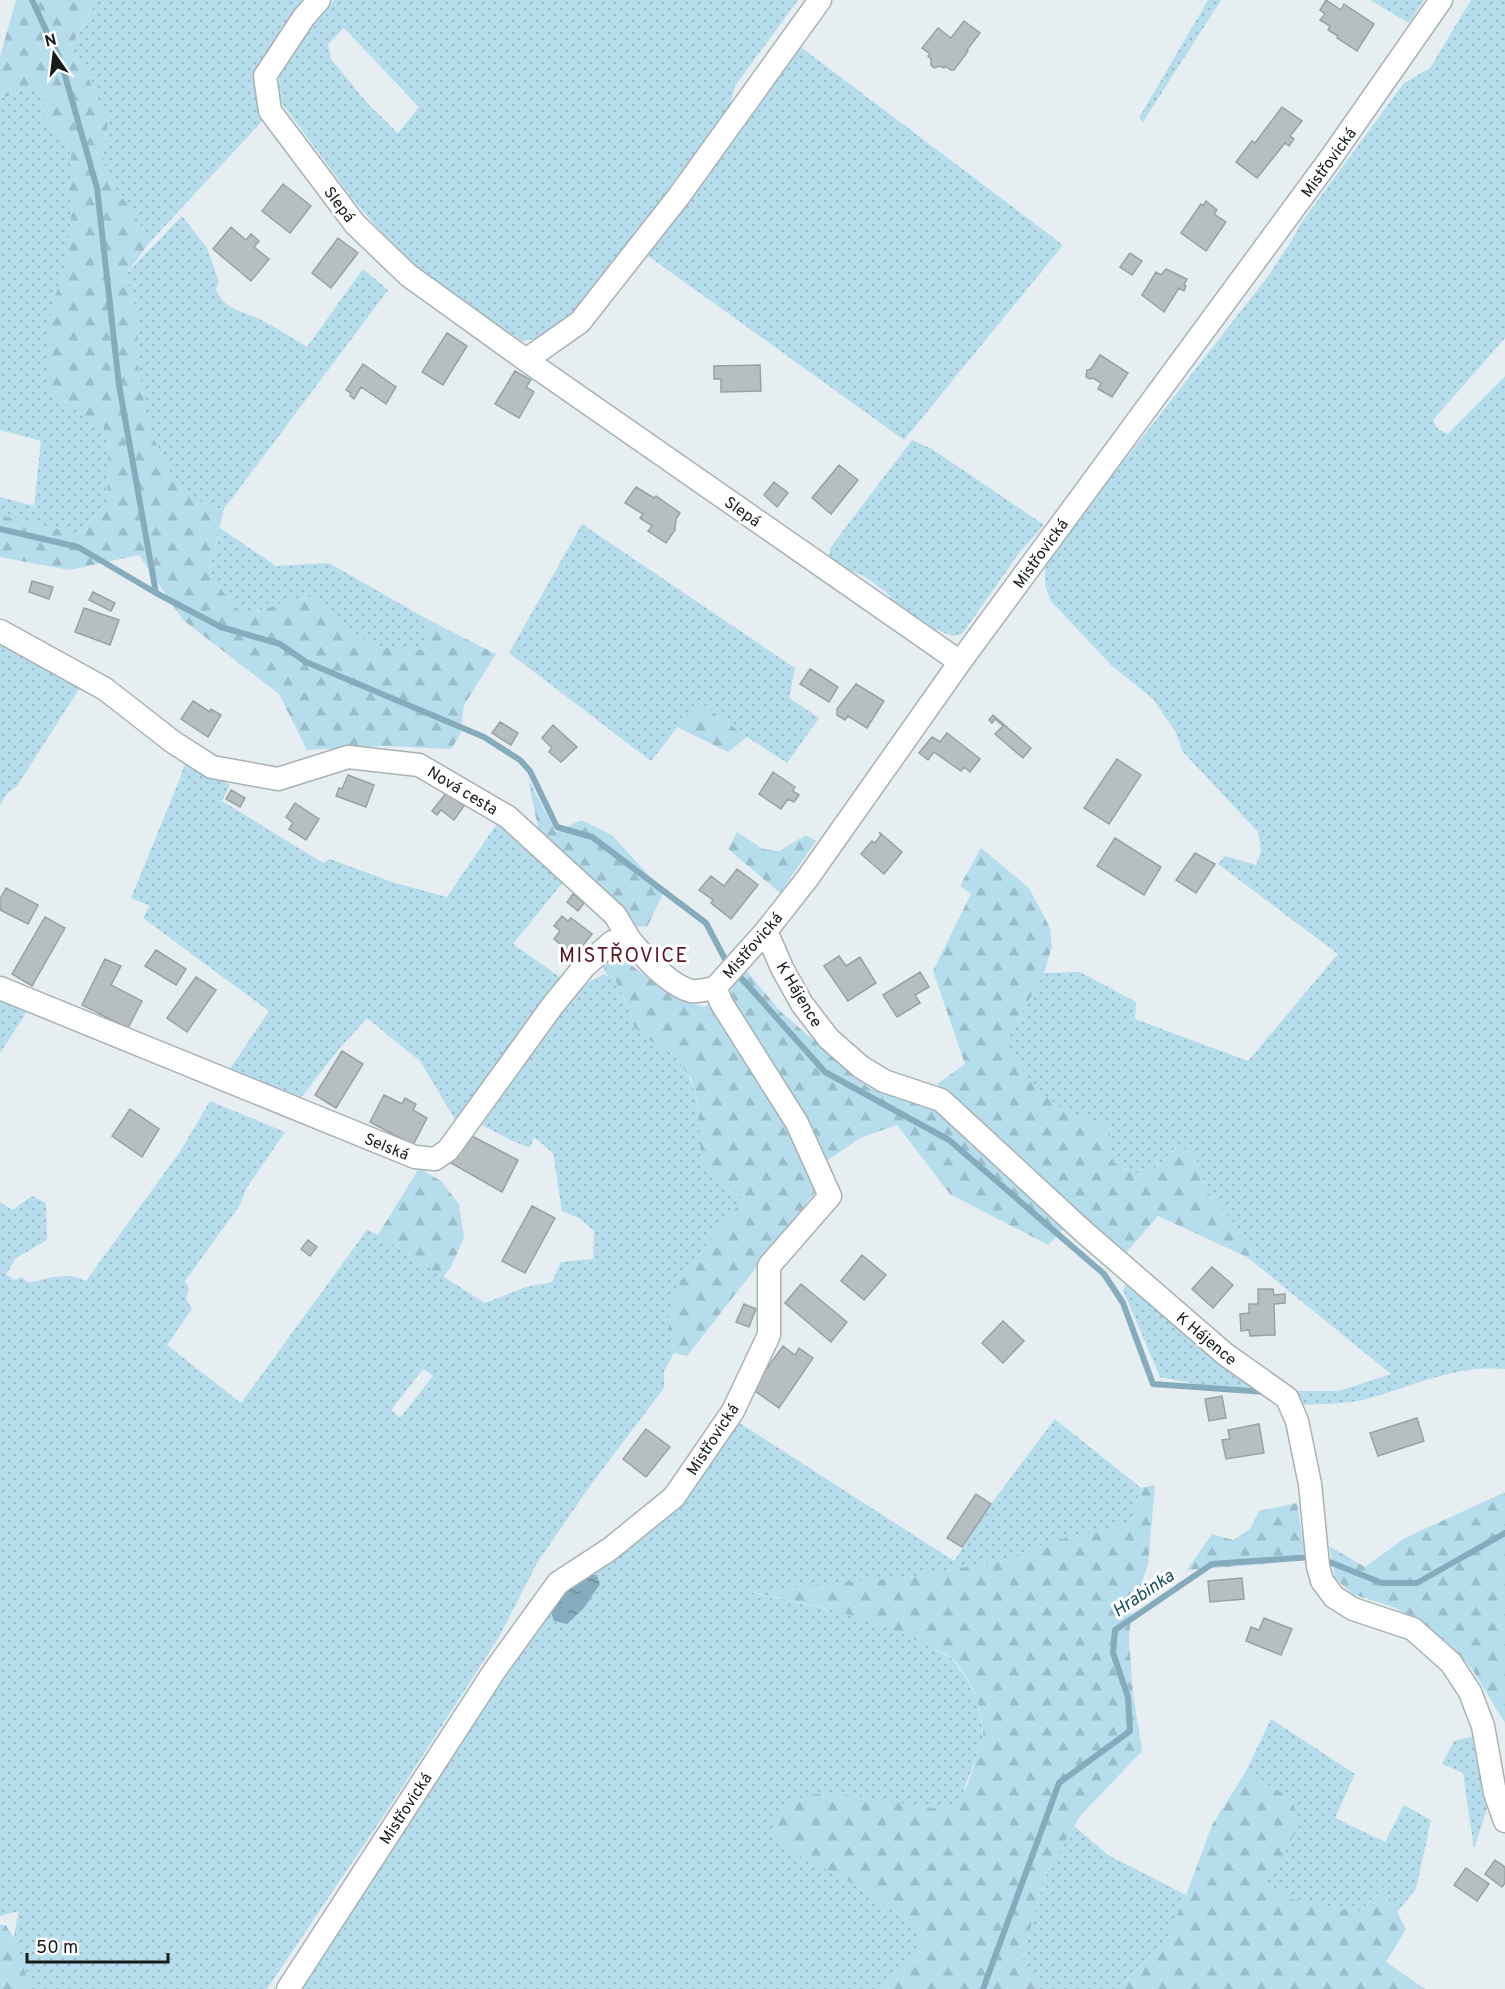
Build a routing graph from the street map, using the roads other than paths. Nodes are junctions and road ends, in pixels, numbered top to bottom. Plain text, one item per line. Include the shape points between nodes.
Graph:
1 (319, 0) edge
2 (820, 0) edge
3 (1441, 0) edge
4 (526, 360) junction
5 (0, 631) edge
6 (960, 662) junction
7 (766, 931) junction
8 (630, 940) junction
9 (726, 976) junction
10 (0, 988) edge
11 (1505, 1821) edge
12 (288, 1989) edge

1 - 4 street, Slepá via 265,75 270,111 355,224 400,268
2 - 4 street via 679,196 580,322
3 - 6 street, Mistřovická via 1330,159
4 - 6 street, Slepá
5 - 8 street, Nová cesta via 105,689 212,767 278,779 348,758 419,765 508,817 615,915
6 - 7 street, Mistřovická via 868,795
7 - 9 street, Mistřovická
7 - 11 street, K Hájence via 802,1004 829,1040 884,1081 941,1100 1084,1232 1225,1354 1287,1398 1297,1421 1310,1484 1322,1581 1334,1597 1353,1609 1413,1629 1451,1663 1470,1692 1483,1726 1495,1793
8 - 9 street via 669,979 692,991
8 - 10 street, Selská via 612,942 584,967 448,1150 435,1159 415,1157
9 - 12 street, Mistřovická via 722,1004 797,1123 830,1196 769,1266 769,1335 733,1411 674,1497 610,1549 558,1583 495,1670

